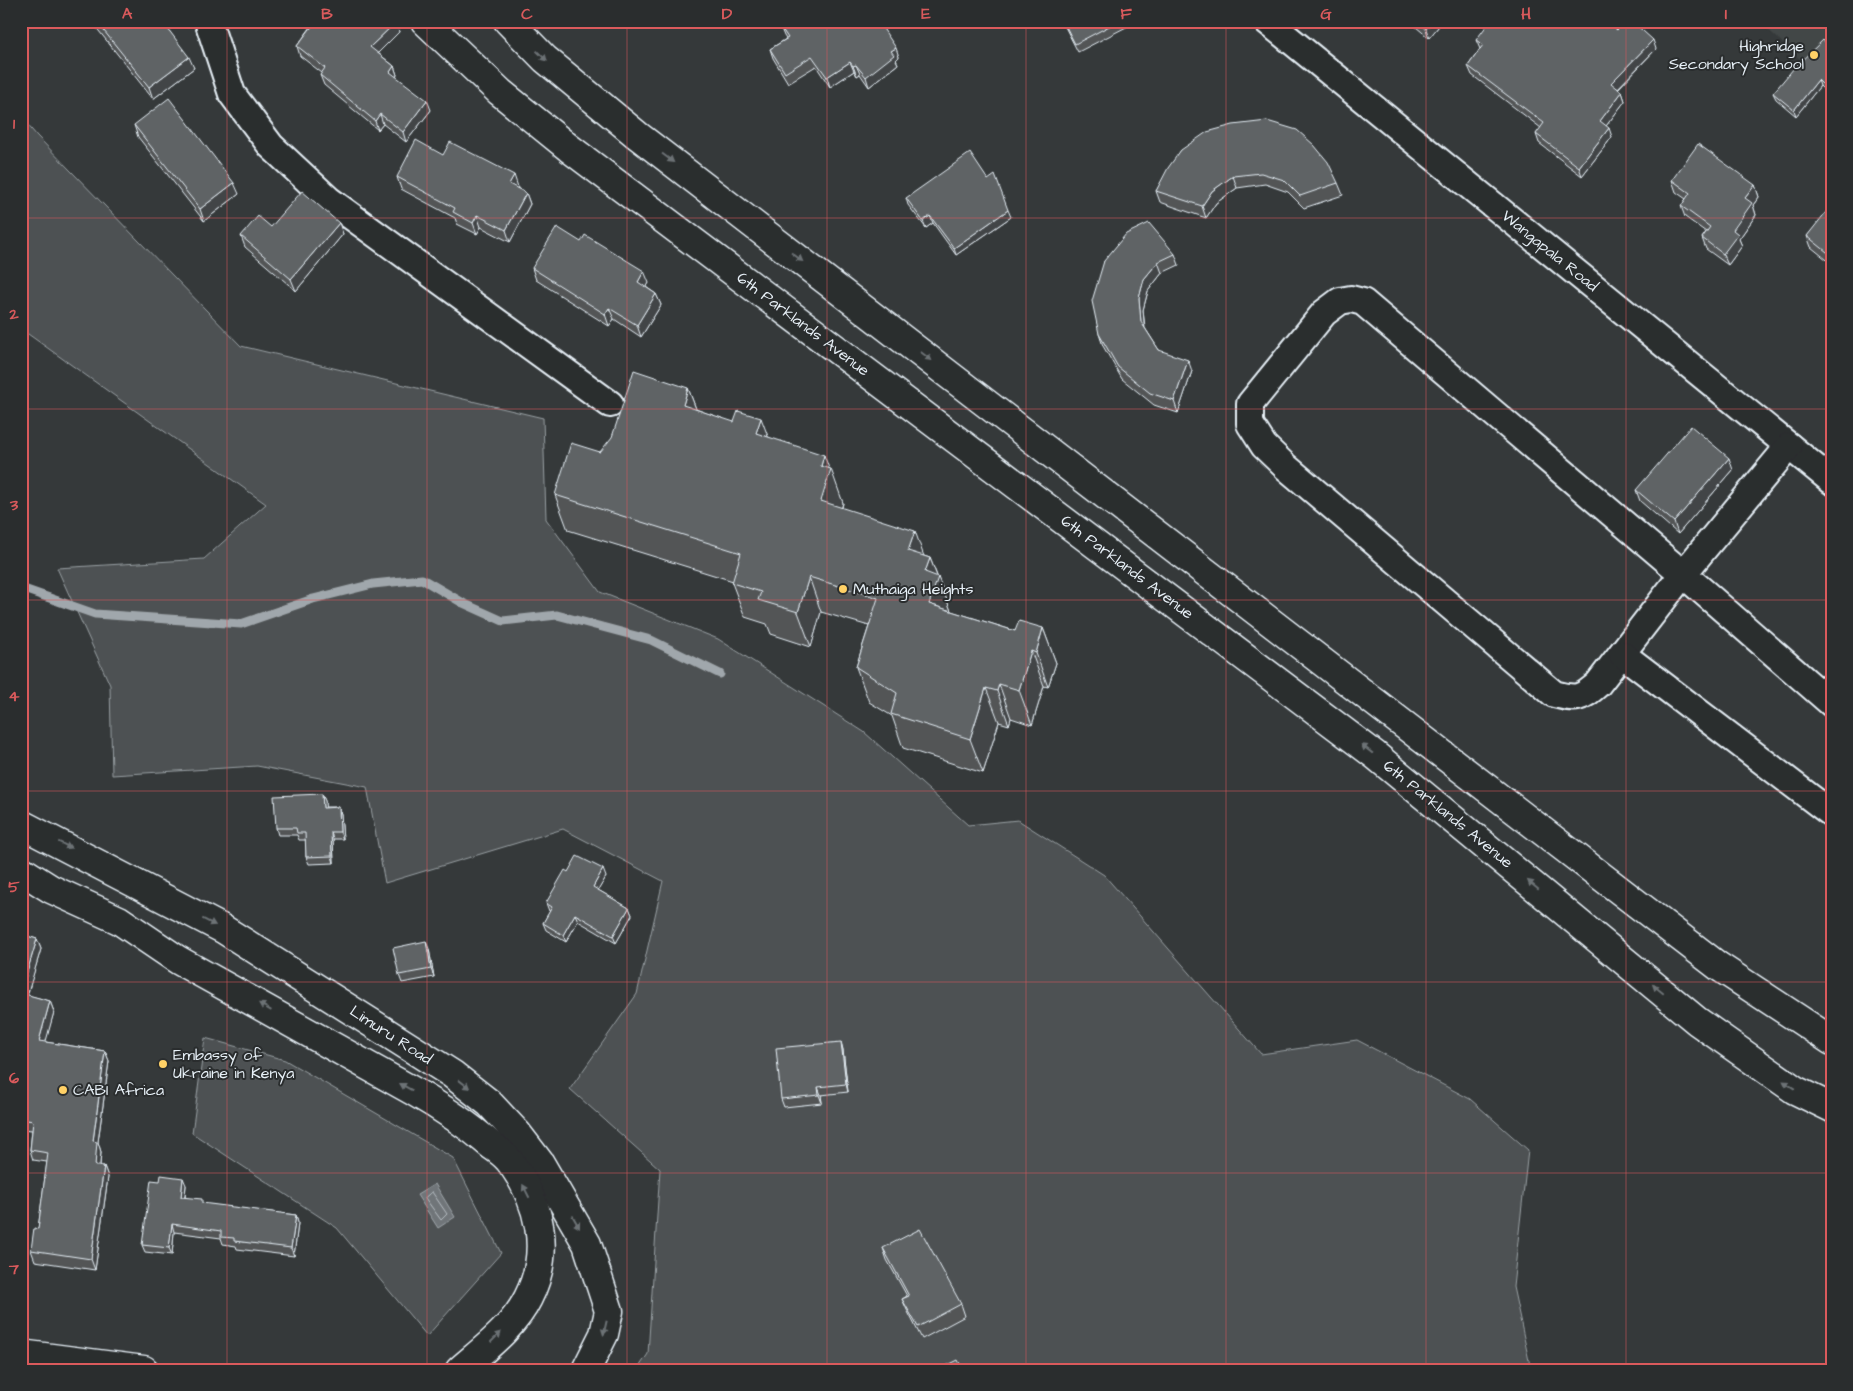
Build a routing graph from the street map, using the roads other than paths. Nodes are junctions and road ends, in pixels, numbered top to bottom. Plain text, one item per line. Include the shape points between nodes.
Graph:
1 (208, 21) edge
2 (425, 21) edge
3 (508, 21) edge
4 (1267, 21) edge
5 (610, 404) dead end
6 (1789, 446) junction
7 (1832, 481) edge
8 (1683, 574) junction
9 (1622, 654) junction
10 (1832, 704) edge
11 (1832, 814) edge
12 (21, 824) edge
13 (21, 870) edge
14 (1832, 1041) edge
15 (1832, 1108) edge
16 (21, 1354) edge
17 (144, 1370) edge
18 (460, 1370) edge
19 (465, 1370) edge
20 (492, 1370) edge
21 (586, 1370) edge

1 - 5 street via 232,94 271,146 329,200
15 -> 2 street, 6th Parklands Avenue via 1795,1090 1697,1022 1375,755 569,148 500,92
3 -> 14 street via 545,59 645,141 1718,966
4 - 6 street, Wangapala Road
6 - 7 street, Wangapala Road
6 - 8 street
8 - 9 street
8 - 9 street via 1363,302 1340,301 1324,313 1250,404 1250,424 1264,446 1286,467 1554,694 1583,697
8 - 10 street
9 - 11 street
12 -> 21 street, Limuru Road via 222,929 452,1074 489,1103 517,1132 540,1163 587,1244 609,1311 604,1334
18 -> 13 street via 514,1319 528,1299 540,1265 540,1223 527,1191 508,1159 450,1112 178,960 119,920 51,889
16 - 17 street
19 - 20 street via 484,1367

